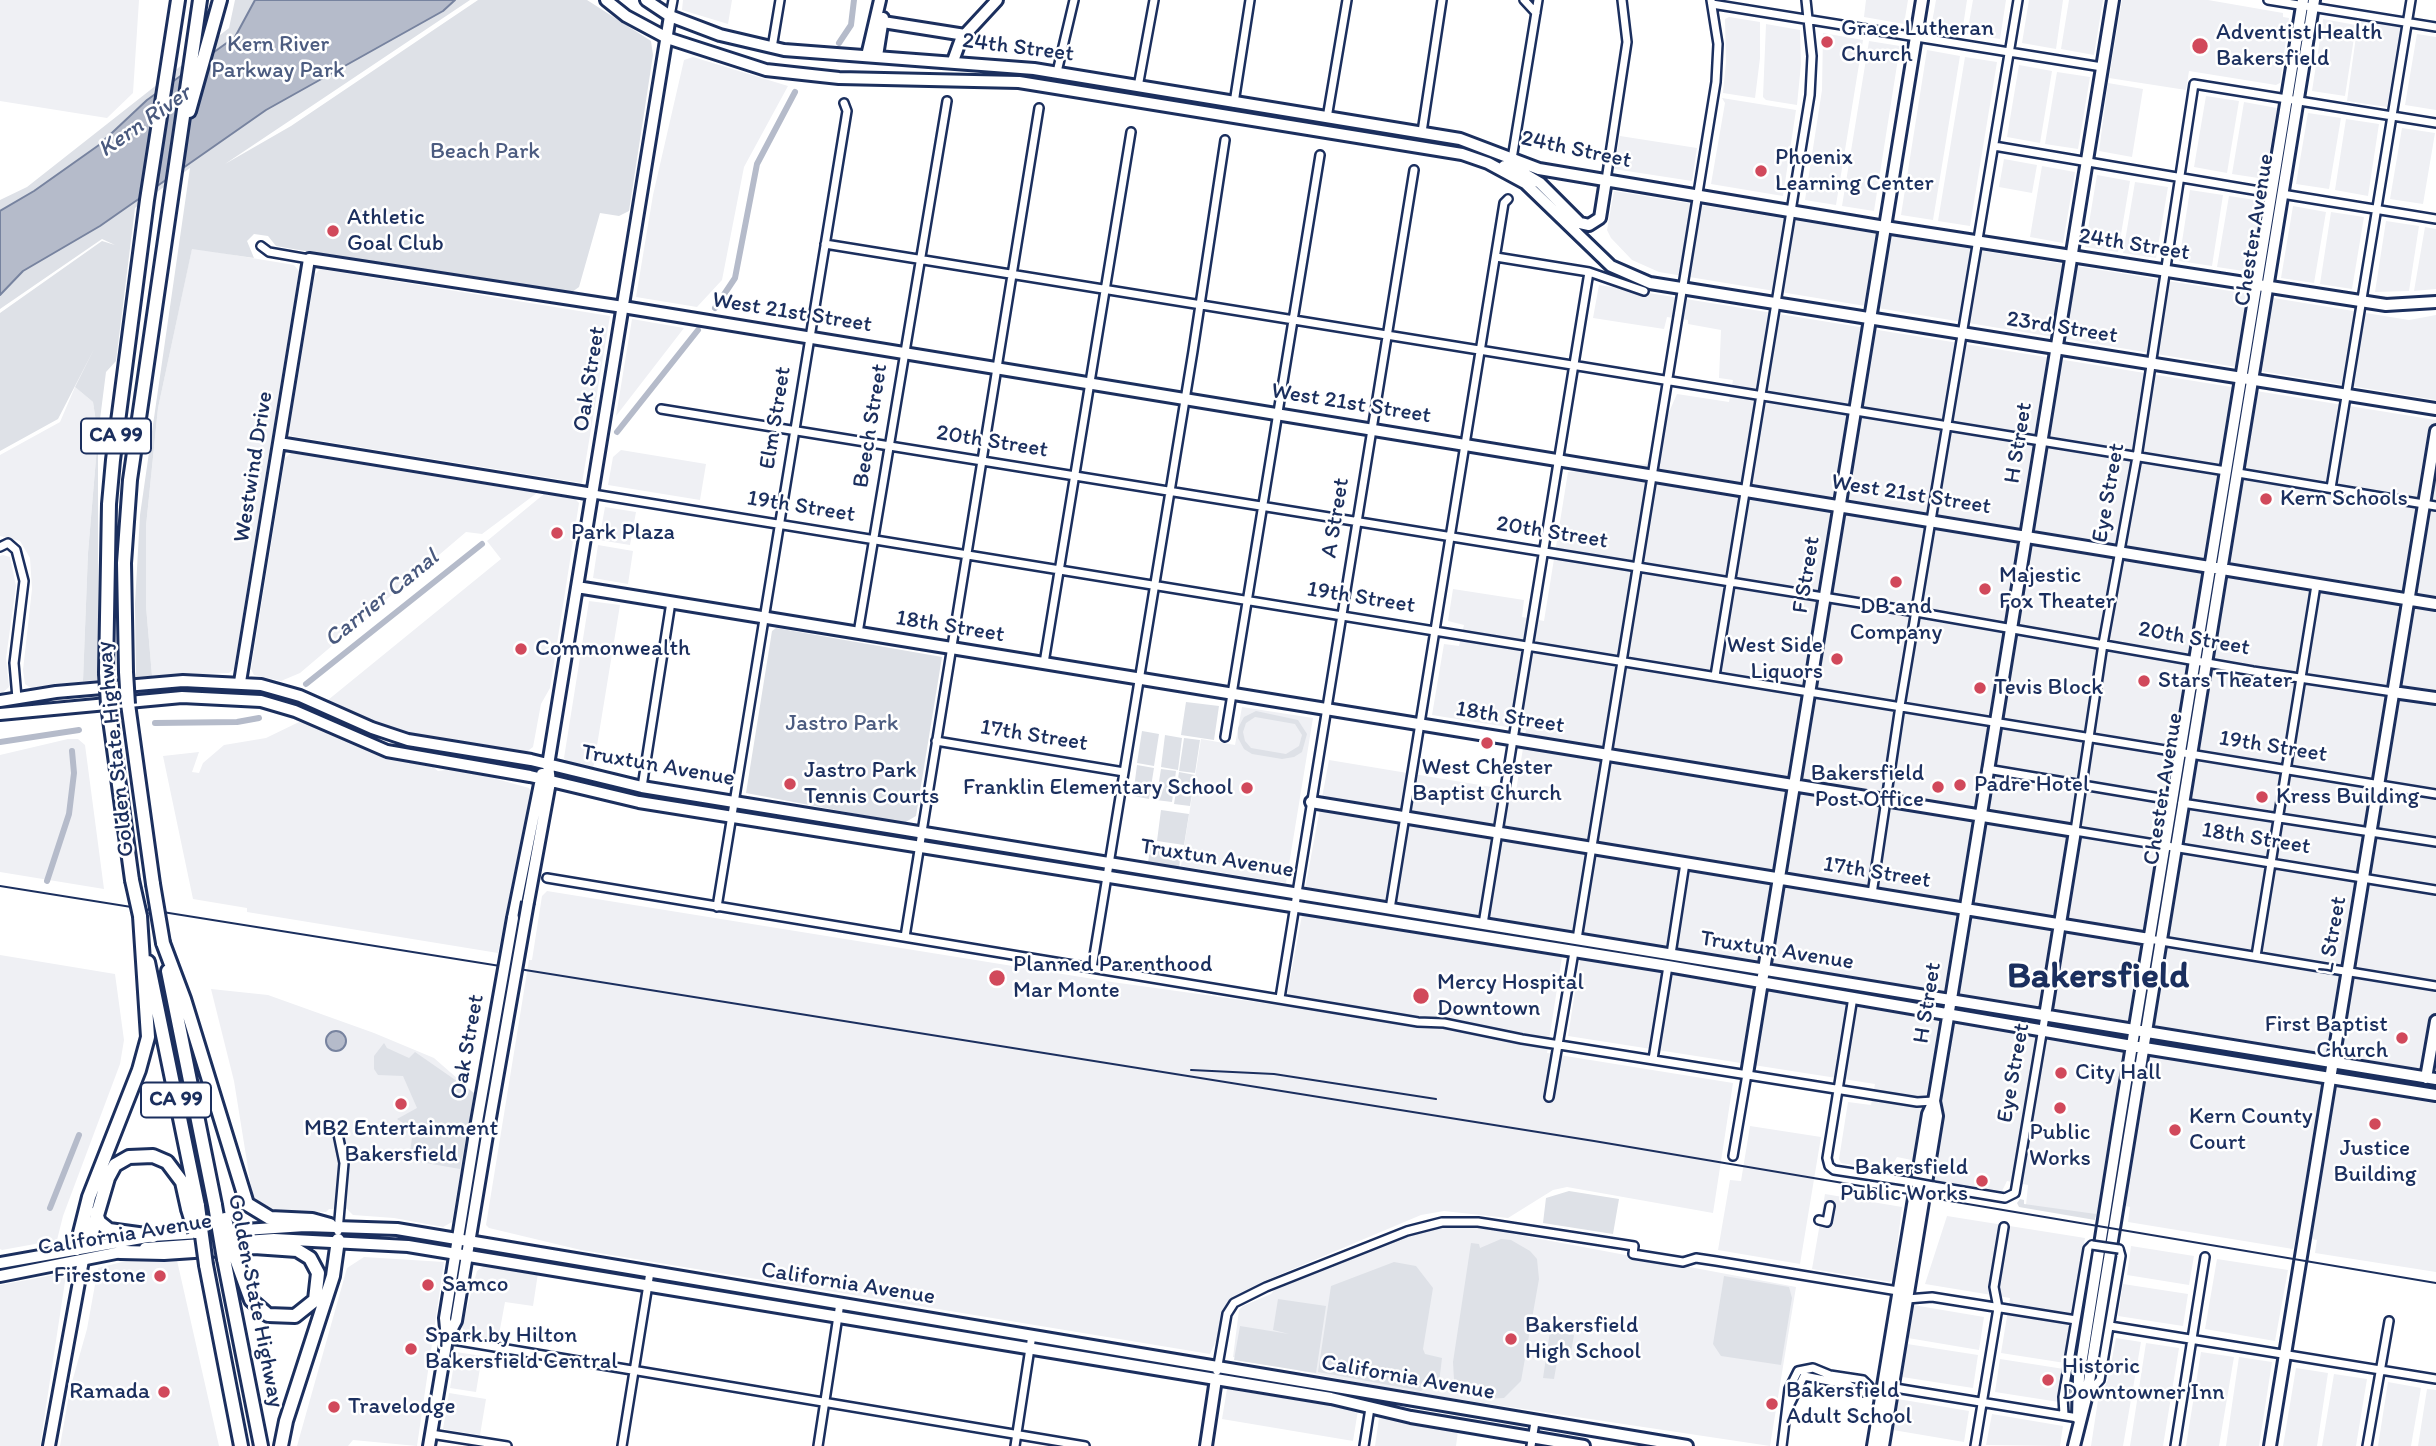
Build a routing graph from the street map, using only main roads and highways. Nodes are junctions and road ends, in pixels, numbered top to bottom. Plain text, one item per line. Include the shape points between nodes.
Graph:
1 (169, 0) edge
2 (178, 0) edge
3 (200, 0) edge
4 (606, 0) edge
5 (646, 0) edge
6 (881, 0) edge
7 (997, 0) edge
8 (1922, 0) edge
9 (2113, 0) edge
10 (2308, 3) edge
11 (219, 5) edge
12 (670, 16) junction
13 (883, 22) junction
14 (964, 35) junction
15 (667, 38) junction
16 (872, 56) junction
17 (953, 61) junction
18 (169, 64) junction
19 (905, 78) junction
20 (183, 124) junction
21 (1488, 163) junction
22 (1606, 180) junction
23 (2277, 193) junction
24 (1885, 227) junction
25 (2071, 256) junction
26 (309, 259) joint
27 (2261, 286) junction
28 (1682, 289) joint
29 (2436, 302) edge
30 (623, 307) junction
31 (1870, 319) junction
32 (2056, 349) junction
33 (2246, 379) junction
34 (2436, 410) edge
35 (2436, 431) edge
36 (279, 443) junction
37 (593, 494) junction
38 (1839, 505) junction
39 (2025, 535) junction
40 (2216, 568) junction
41 (577, 587) junction
42 (2410, 600) junction
43 (2436, 604) edge
44 (240, 682) junction
45 (2393, 692) junction
46 (17, 698) junction
47 (2436, 698) edge
48 (0, 701) edge
49 (0, 707) edge
50 (295, 711) junction
51 (0, 714) edge
52 (408, 740) junction
53 (548, 765) junction
54 (539, 778) junction
55 (550, 782) junction
56 (1794, 785) junction
57 (1311, 802) road end
58 (1980, 816) junction
59 (2075, 831) joint
60 (2170, 847) junction
61 (529, 866) junction
62 (1779, 878) junction
63 (1965, 909) junction
64 (1489, 925) junction
65 (2060, 925) junction
66 (1463, 936) junction
67 (1577, 939) junction
68 (2149, 939) junction
69 (1593, 941) junction
70 (1558, 949) junction
71 (1574, 952) junction
72 (1670, 960) junction
73 (1764, 970) junction
74 (1761, 982) junction
75 (149, 992) junction
76 (178, 997) junction
77 (1951, 999) junction
78 (1948, 1012) junction
79 (2045, 1016) junction
80 (2436, 1021) edge
81 (2134, 1031) junction
82 (2146, 1033) junction
83 (2132, 1046) junction
84 (2144, 1048) junction
85 (2332, 1062) junction
86 (1747, 1074) road end
87 (2330, 1078) junction
88 (2431, 1078) edge
89 (2436, 1095) edge
90 (1934, 1101) junction
91 (193, 1208) junction
92 (96, 1213) junction
93 (334, 1226) junction
94 (153, 1236) junction
95 (316, 1239) junction
96 (457, 1239) junction
97 (338, 1240) junction
98 (470, 1242) junction
99 (254, 1247) junction
100 (82, 1252) junction
101 (120, 1252) junction
102 (455, 1253) junction
103 (468, 1255) junction
104 (230, 1257) junction
105 (0, 1263) edge
106 (0, 1276) edge
107 (1903, 1295) junction
108 (447, 1339) junction
109 (1216, 1380) junction
110 (1888, 1386) junction
111 (2078, 1418) junction
112 (1532, 1442) edge
113 (49, 1446) edge
114 (241, 1446) edge
115 (261, 1446) edge
116 (281, 1446) edge
117 (429, 1446) edge
118 (1206, 1446) edge
119 (1584, 1446) edge
120 (1687, 1446) edge
121 (1873, 1446) edge
122 (1883, 1446) edge
123 (2074, 1446) edge
124 (2270, 1446) edge

1 - 18 highway
2 - 18 highway, Golden State Highway / CA 99
3 - 20 highway, Golden State Highway / CA 99
4 - 15 main road, 24th Street
5 - 12 main road, 24th Street
6 - 13 main road
6 - 16 main road
7 - 14 main road
8 - 24 main road, F Street
9 - 25 main road, H Street
10 - 23 main road, Chester Avenue
11 - 20 highway via 195,100
12 - 15 main road, Oak Street
12 - 16 main road, 24th Street via 772,48
13 - 14 main road
13 - 16 main road
14 - 17 main road
15 - 19 main road, 24th Street via 766,70 824,77
15 - 30 main road, Oak Street
16 - 17 main road, 24th Street
17 - 19 main road via 943,70
17 - 22 main road, 24th Street via 1057,72 1422,132 1469,141 1539,169
18 - 75 highway, Golden State Highway / CA 99, bridge via 108,504 108,705
19 - 21 main road, 24th Street via 1036,85 1452,152
20 - 76 highway, Golden State Highway / CA 99, bridge via 129,487 124,563 128,704 163,943
21 - 22 main road via 1525,173 1585,225 1600,218
21 - 28 main road, 24th Street via 1538,194 1611,266 1643,281
22 - 24 main road, 24th Street
23 - 27 main road, Chester Avenue
23 - 27 main road, Chester Avenue via 2272,225 2276,231
24 - 25 main road, 24th Street
24 - 31 main road, F Street
25 - 27 main road, 24th Street
25 - 32 main road, H Street
26 - 30 main road, West 21st Street
26 - 36 main road, Westwind Drive
27 - 29 main road, 24th Street via 2401,306
27 - 33 main road, Chester Avenue
28 - 31 main road, 23rd Street
30 - 37 main road, Oak Street
30 - 38 main road, West 21st Street
31 - 32 main road, 23rd Street
31 - 38 main road, F Street
32 - 33 main road, 23rd Street
32 - 39 main road, H Street
33 - 34 main road, 23rd Street
33 - 40 main road, Chester Avenue
35 - 42 main road, L Street
36 - 37 main road, 19th Street
36 - 44 main road, Westwind Drive
37 - 41 main road, Oak Street
38 - 39 main road, West 21st Street
38 - 56 main road, F Street
39 - 40 main road, West 21st Street
39 - 58 main road, H Street
40 - 42 main road, West 21st Street
40 - 60 main road, Chester Avenue
41 - 53 main road, Oak Street
41 - 56 main road, 18th Street
42 - 43 main road, West 21st Street
42 - 45 main road, L Street
44 - 46 main road, Truxtun Avenue via 183,681
44 - 52 main road, Truxtun Avenue via 300,696
45 - 47 main road, 20th Street
45 - 85 main road, L Street
46 - 48 main road, Truxtun Avenue
46 - 49 main road via 10,706
50 - 51 main road, Truxtun Avenue via 261,701 209,697
50 - 52 main road via 307,707 385,739
50 - 54 main road, Truxtun Avenue via 387,751
52 - 53 main road, Truxtun Avenue
53 - 54 main road, Oak Street
53 - 55 main road, Oak Street
53 - 64 main road, Truxtun Avenue via 642,786
54 - 55 main road, Truxtun Avenue
54 - 61 main road, Oak Street
55 - 61 main road, Oak Street
55 - 66 main road, Truxtun Avenue via 639,802
56 - 58 main road, 18th Street
56 - 62 main road, F Street
57 - 62 main road, 17th Street
58 - 59 main road, 18th Street
58 - 63 main road, H Street
59 - 65 main road, Eye Street
60 - 68 main road, Chester Avenue
60 - 82 main road, Chester Avenue via 2162,941
61 - 96 main road, Oak Street, bridge
61 - 98 main road, Oak Street, bridge
62 - 63 main road, 17th Street
62 - 73 main road, F Street
63 - 65 main road, 17th Street
63 - 77 main road, H Street
64 - 66 main road via 1488,930 1470,930
64 - 67 main road, Truxtun Avenue
65 - 68 main road, 17th Street
65 - 79 main road, Eye Street
66 - 70 main road, Truxtun Avenue
67 - 69 main road, Truxtun Avenue
67 - 70 main road
68 - 81 main road, Chester Avenue
69 - 71 main road
69 - 72 main road, Truxtun Avenue
70 - 71 main road, Truxtun Avenue
71 - 72 main road, Truxtun Avenue
72 - 73 main road, Truxtun Avenue
72 - 74 main road, Truxtun Avenue
73 - 74 main road, F Street
73 - 77 main road, Truxtun Avenue
74 - 78 main road, Truxtun Avenue
74 - 86 main road, F Street
75 - 91 highway, Golden State Highway / CA 99
75 - 100 highway via 145,1051 89,1198
76 - 93 highway via 247,1204 270,1218
76 - 104 highway, Golden State Highway / CA 99, bridge via 208,1167
77 - 78 main road, H Street
77 - 79 main road, Truxtun Avenue
78 - 83 main road, Truxtun Avenue
78 - 90 main road, H Street
79 - 81 main road, Truxtun Avenue
80 - 88 main road
81 - 82 main road, Truxtun Avenue
81 - 83 main road, Chester Avenue
82 - 84 main road, Chester Avenue
82 - 85 main road, Truxtun Avenue
83 - 84 main road, Truxtun Avenue
83 - 111 main road, Chester Avenue via 2079,1377
84 - 87 main road, Truxtun Avenue
84 - 111 main road, Chester Avenue via 2087,1394
85 - 87 main road, L Street
85 - 88 main road, Truxtun Avenue
87 - 89 main road, Truxtun Avenue
87 - 124 main road, L Street
90 - 107 main road, H Street via 1928,1114
90 - 107 main road, H Street via 1937,1115 1909,1283
91 - 92 highway via 174,1168 144,1154 115,1165
91 - 114 highway, Golden State Highway, bridge
92 - 94 highway via 109,1230
92 - 100 highway
93 - 94 main road, California Avenue
93 - 96 main road, California Avenue via 397,1229
94 - 100 main road, California Avenue
95 - 97 main road, California Avenue
95 - 99 main road
95 - 101 main road, California Avenue via 202,1242
96 - 98 main road, California Avenue
96 - 102 main road, Oak Street
97 - 102 main road, California Avenue
97 - 116 highway via 334,1276
98 - 103 main road, Oak Street
98 - 120 main road, California Avenue
99 - 101 highway
99 - 104 highway via 297,1250 310,1258 319,1282 317,1296 308,1308 289,1318 261,1311
100 - 101 main road, California Avenue
100 - 105 main road, California Avenue
100 - 106 main road, California Avenue
100 - 113 main road
102 - 103 main road, California Avenue
102 - 108 main road, Oak Street via 445,1318
103 - 108 main road, Oak Street via 456,1321
103 - 109 main road, California Avenue
104 - 115 highway, Golden State Highway
107 - 110 main road, H Street
107 - 110 main road, H Street via 1901,1337
108 - 117 main road, Oak Street
109 - 112 main road, California Avenue via 1331,1398
109 - 118 main road
110 - 121 main road, H Street
110 - 122 main road, H Street
111 - 123 main road, Chester Avenue
112 - 119 main road, California Avenue

